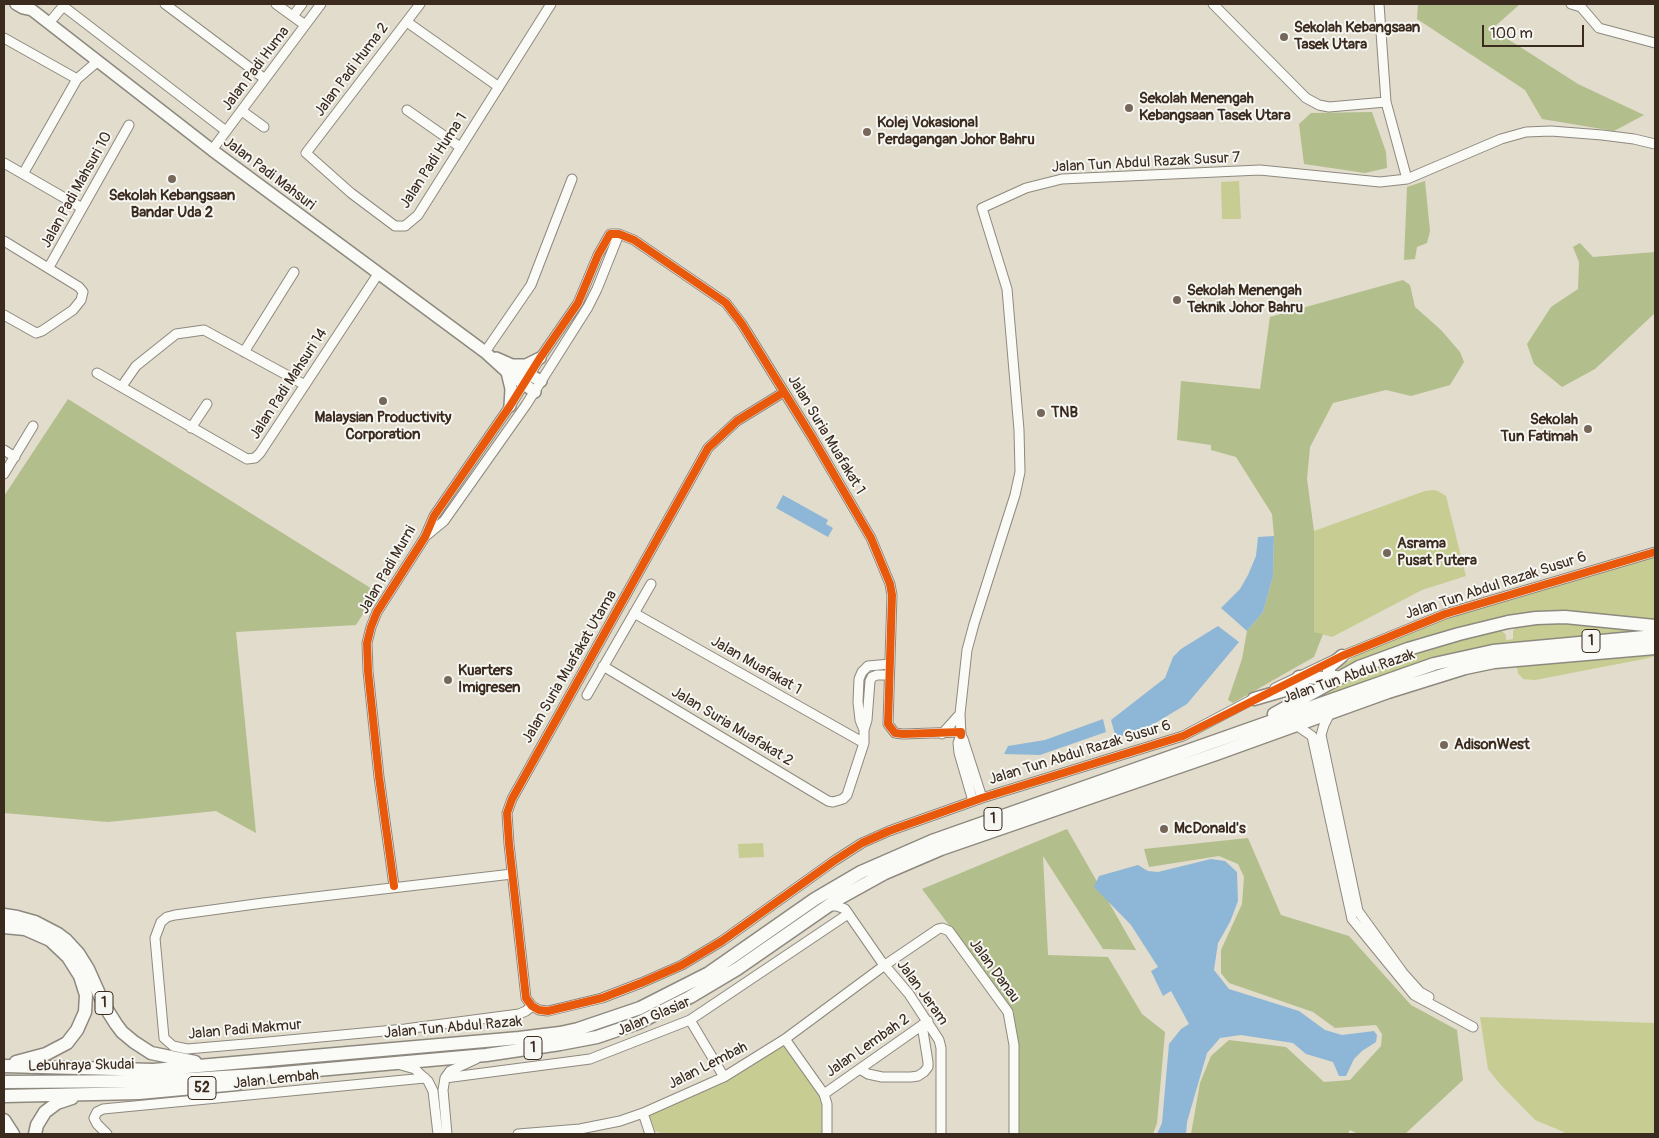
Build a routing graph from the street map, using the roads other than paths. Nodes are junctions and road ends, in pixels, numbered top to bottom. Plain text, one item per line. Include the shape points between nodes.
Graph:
1 (16, 4) edge
2 (165, 4) edge
3 (276, 4) edge
4 (302, 4) edge
5 (321, 4) edge
6 (420, 4) edge
7 (551, 4) edge
8 (1213, 4) edge
9 (1380, 4) edge
10 (1571, 4) edge
11 (64, 5) edge
12 (31, 7) edge
13 (293, 16) junction
14 (407, 22) junction
15 (49, 23) junction
16 (305, 25) junction
17 (4, 38) edge
18 (1655, 43) edge
19 (98, 61) junction
20 (77, 79) junction
21 (265, 79) junction
22 (498, 87) junction
23 (1386, 102) junction
24 (407, 110) dead end
25 (242, 111) junction
26 (129, 125) dead end
27 (264, 127) dead end
28 (226, 131) junction
29 (1655, 144) edge
30 (460, 147) junction
31 (212, 150) junction
32 (306, 153) joint
33 (4, 163) edge
34 (23, 174) junction
35 (572, 179) dead end
36 (1407, 179) junction
37 (82, 208) junction
38 (619, 234) junction
39 (4, 241) edge
40 (49, 267) junction
41 (294, 272) dead end
42 (378, 274) junction
43 (4, 315) edge
44 (244, 352) junction
45 (488, 354) junction
46 (540, 358) junction
47 (509, 368) junction
48 (98, 373) dead end
49 (527, 380) junction
50 (541, 381) junction
51 (305, 385) junction
52 (122, 386) junction
53 (534, 392) junction
54 (784, 392) junction
55 (765, 403) junction
56 (207, 404) dead end
57 (510, 406) junction
58 (794, 407) junction
59 (33, 426) dead end
60 (191, 428) junction
61 (4, 450) edge
62 (15, 457) junction
63 (4, 474) edge
64 (425, 537) junction
65 (1655, 552) edge
66 (651, 584) dead end
67 (634, 613) junction
68 (1655, 626) edge
69 (1655, 636) edge
70 (1655, 648) edge
71 (1528, 653) junction
72 (1342, 656) junction
73 (1493, 657) junction
74 (890, 664) junction
75 (603, 666) junction
76 (889, 674) junction
77 (1299, 676) junction
78 (1338, 676) junction
79 (587, 695) dead end
80 (1254, 699) junction
81 (1301, 699) junction
82 (1330, 712) junction
83 (960, 714) junction
84 (1296, 725) junction
85 (864, 730) junction
86 (1241, 732) junction
87 (942, 734) junction
88 (961, 734) junction
89 (864, 743) junction
90 (959, 753) junction
91 (978, 800) junction
92 (512, 869) junction
93 (394, 886) junction
94 (849, 893) junction
95 (828, 906) junction
96 (846, 912) junction
97 (4, 915) edge
98 (4, 927) edge
99 (885, 965) junction
100 (532, 1006) junction
101 (690, 1020) junction
102 (925, 1023) junction
103 (785, 1039) junction
104 (486, 1055) junction
105 (222, 1064) junction
106 (391, 1064) junction
107 (4, 1065) edge
108 (860, 1069) junction
109 (311, 1070) junction
110 (724, 1077) junction
111 (425, 1078) junction
112 (445, 1078) junction
113 (158, 1081) joint
114 (4, 1082) edge
115 (91, 1094) junction
116 (824, 1094) junction
117 (4, 1096) edge
118 (643, 1113) junction
119 (4, 1120) edge
120 (579, 1132) edge
121 (12, 1134) edge
122 (35, 1134) edge
123 (107, 1134) edge
124 (438, 1134) edge
125 (447, 1134) edge
126 (518, 1134) edge
127 (650, 1134) edge
128 (827, 1134) edge
129 (941, 1134) edge
130 (1014, 1134) edge

1 - 12 main road, Jalan Padi Mahsuri via 22,8
2 - 21 street
3 - 13 street
4 - 13 street, Jalan Padi Huma
5 - 16 street, Jalan Padi Huma
6 - 14 street, Jalan Padi Huma 2
7 - 22 street, Jalan Padi Huma 1
8 - 23 street via 1306,98 1329,107
9 - 23 street
10 - 18 street via 1581,8 1599,28
11 - 15 street
11 - 28 street, Jalan Padi Mahsuri
12 - 15 main road, Jalan Padi Mahsuri
13 - 16 street
14 - 22 street
14 - 32 street, Jalan Padi Huma 2
15 - 19 main road, Jalan Padi Mahsuri
16 - 21 street, Jalan Padi Huma
17 - 20 street
19 - 20 street
19 - 31 main road, Jalan Padi Mahsuri
20 - 34 street
21 - 25 street, Jalan Padi Huma
22 - 30 street, Jalan Padi Huma 1
23 - 36 street
24 - 30 street
25 - 27 street
25 - 28 street, Jalan Padi Huma
26 - 37 street, Jalan Padi Mahsuri 10
28 - 31 street, Jalan Padi Huma
29 - 36 street via 1572,132 1526,132 1501,139
30 - 32 street, Jalan Padi Huma 1 via 418,215 405,226 395,226
31 - 42 main road, Jalan Padi Mahsuri
33 - 34 street
34 - 37 street
35 - 45 street via 531,285
36 - 83 street, Jalan Tun Abdul Razak Susur 7 via 1380,182 1260,170 1062,179 1026,188 982,208 1007,289 1020,472 972,632
37 - 40 street, Jalan Padi Mahsuri 10
38 - 46 street, Jalan Padi Murni via 610,234 607,238 578,304
38 - 50 street, Jalan Padi Murni via 597,289
38 - 54 street, Jalan Suria Muafakat 1 via 634,240 726,303
39 - 40 street
40 - 43 street via 83,292 73,310 36,333
41 - 44 street
42 - 45 main road, Jalan Padi Mahsuri
42 - 51 street, Jalan Padi Mahsuri 14
44 - 51 street
44 - 52 street via 204,330 176,334 136,366
45 - 47 main road, Jalan Padi Mahsuri
46 - 47 main road
46 - 49 street, Jalan Padi Murni
47 - 49 main road, Jalan Padi Mahsuri
47 - 57 main road
48 - 52 street, Jalan Padi Mahsuri 14
49 - 50 main road, Jalan Padi Mahsuri
49 - 53 main road, Jalan Padi Mahsuri
49 - 57 street, Jalan Padi Murni
50 - 53 street, Jalan Padi Murni
51 - 60 street, Jalan Padi Mahsuri 14 via 255,458 247,459
52 - 60 street, Jalan Padi Mahsuri 14
53 - 64 street, Jalan Padi Murni via 444,521
54 - 55 street, Jalan Suria Muafakat Utama
54 - 58 street, Jalan Suria Muafakat 1
55 - 58 street via 777,401
55 - 92 street, Jalan Suria Muafakat Utama via 737,421 708,448 518,788 507,813
56 - 60 street
57 - 64 street, Jalan Padi Murni via 434,516
58 - 74 street, Jalan Suria Muafakat 1 via 875,546 890,584
59 - 62 street
61 - 62 street
62 - 63 street
64 - 93 street, Jalan Padi Murni via 377,612 367,643 378,773
65 - 72 street, Jalan Tun Abdul Razak Susur 6 via 1445,614
66 - 67 street
67 - 75 street
67 - 89 street, Jalan Muafakat 1
68 - 78 highway via 1564,617 1508,622 1408,649
69 - 71 highway, Jalan Tun Abdul Razak / 1
70 - 71 highway, Jalan Tun Abdul Razak / 1
71 - 73 highway, Jalan Tun Abdul Razak / 1
72 - 77 street, Jalan Tun Abdul Razak Susur 6
72 - 78 highway via 1329,667 1329,674
73 - 82 highway, Jalan Tun Abdul Razak / 1
73 - 86 highway, Jalan Tun Abdul Razak / 1 via 1434,664
74 - 76 street, Jalan Suria Muafakat 1
74 - 85 street via 868,666 859,679 858,702
75 - 79 street
75 - 89 street, Jalan Suria Muafakat 2 via 828,801 837,802 847,795
76 - 85 street via 878,674 870,681 868,720
76 - 87 street, Jalan Suria Muafakat 1 via 888,724 895,733
77 - 78 highway
77 - 80 street, Jalan Tun Abdul Razak Susur 6
78 - 81 highway
80 - 81 highway via 1303,686 1306,690
80 - 91 street, Jalan Tun Abdul Razak Susur 6 via 1182,736
81 - 86 highway
82 - 84 highway, Jalan Tun Abdul Razak / 1
82 - 84 street via 1321,735 1358,911 1420,992 1471,1019 1473,1027 1414,995 1352,919 1312,736
83 - 87 street
83 - 88 street, Jalan Tun Abdul Razak Susur 7
84 - 94 highway, Jalan Tun Abdul Razak / 1 via 941,849 885,873
85 - 89 street
86 - 105 highway, Jalan Tun Abdul Razak / 1 via 884,861 815,899 709,972 640,1008 591,1026 533,1037
87 - 88 street
87 - 90 street
88 - 90 street, Jalan Tun Abdul Razak Susur 7
88 - 91 street, Jalan Tun Abdul Razak Susur 7
90 - 91 street, Jalan Tun Abdul Razak Susur 7
91 - 100 street, Jalan Tun Abdul Razak Susur 6 via 862,843 722,941 682,965 602,998 548,1011
92 - 93 street, Jalan Padi Makmur
92 - 100 street, Jalan Suria Muafakat Utama via 526,998
93 - 100 street, Jalan Padi Makmur via 167,917 161,922 155,938 164,1038 173,1046 187,1049 257,1043 519,1014
94 - 95 highway, Jalan Tun Abdul Razak / 1
94 - 96 street via 844,904
95 - 96 street via 837,906
95 - 104 highway, Jalan Tun Abdul Razak / 1 via 720,980 638,1023 597,1037
96 - 99 street, Jalan Jeram
96 - 101 street, Jalan Glasiar
97 - 105 highway, Lebuhraya Skudai / 1 via 36,922 66,940 88,969 116,1024 141,1047 169,1057
98 - 107 highway via 25,928 50,940 68,957 80,976 86,995 85,1012 77,1030 66,1043 46,1054
99 - 102 street, Jalan Jeram
99 - 103 street, Jalan Lembah
99 - 130 street, Jalan Danau via 938,929 949,932 1008,1012 1014,1045
101 - 110 street
101 - 112 street, Jalan Glasiar via 590,1059
102 - 108 street, Jalan Lembah 2
102 - 108 street via 928,1067 924,1072 911,1077 882,1077
102 - 129 street, Jalan Jeram via 942,1048
103 - 110 street, Jalan Lembah
103 - 116 street
104 - 106 highway, Jalan Tun Abdul Razak / 1
104 - 112 street via 450,1071
105 - 107 highway, 52 via 153,1070
106 - 109 highway, Jalan Tun Abdul Razak / 1
106 - 111 street via 415,1069
108 - 116 street, Jalan Lembah 2
109 - 113 highway, Jalan Tun Abdul Razak / 1
109 - 115 highway, 52 via 274,1080 204,1088
110 - 118 street, Jalan Lembah
111 - 123 street, Jalan Lembah via 103,1109 94,1118
111 - 124 street via 433,1091
112 - 125 street via 442,1090
113 - 114 highway, Lebuhraya Skudai / 1
115 - 117 highway, 52
115 - 122 highway via 51,1107 41,1118
116 - 128 street
118 - 120 street, Jalan Lembah
118 - 127 street
119 - 121 highway
120 - 126 street, Jalan Lembah

